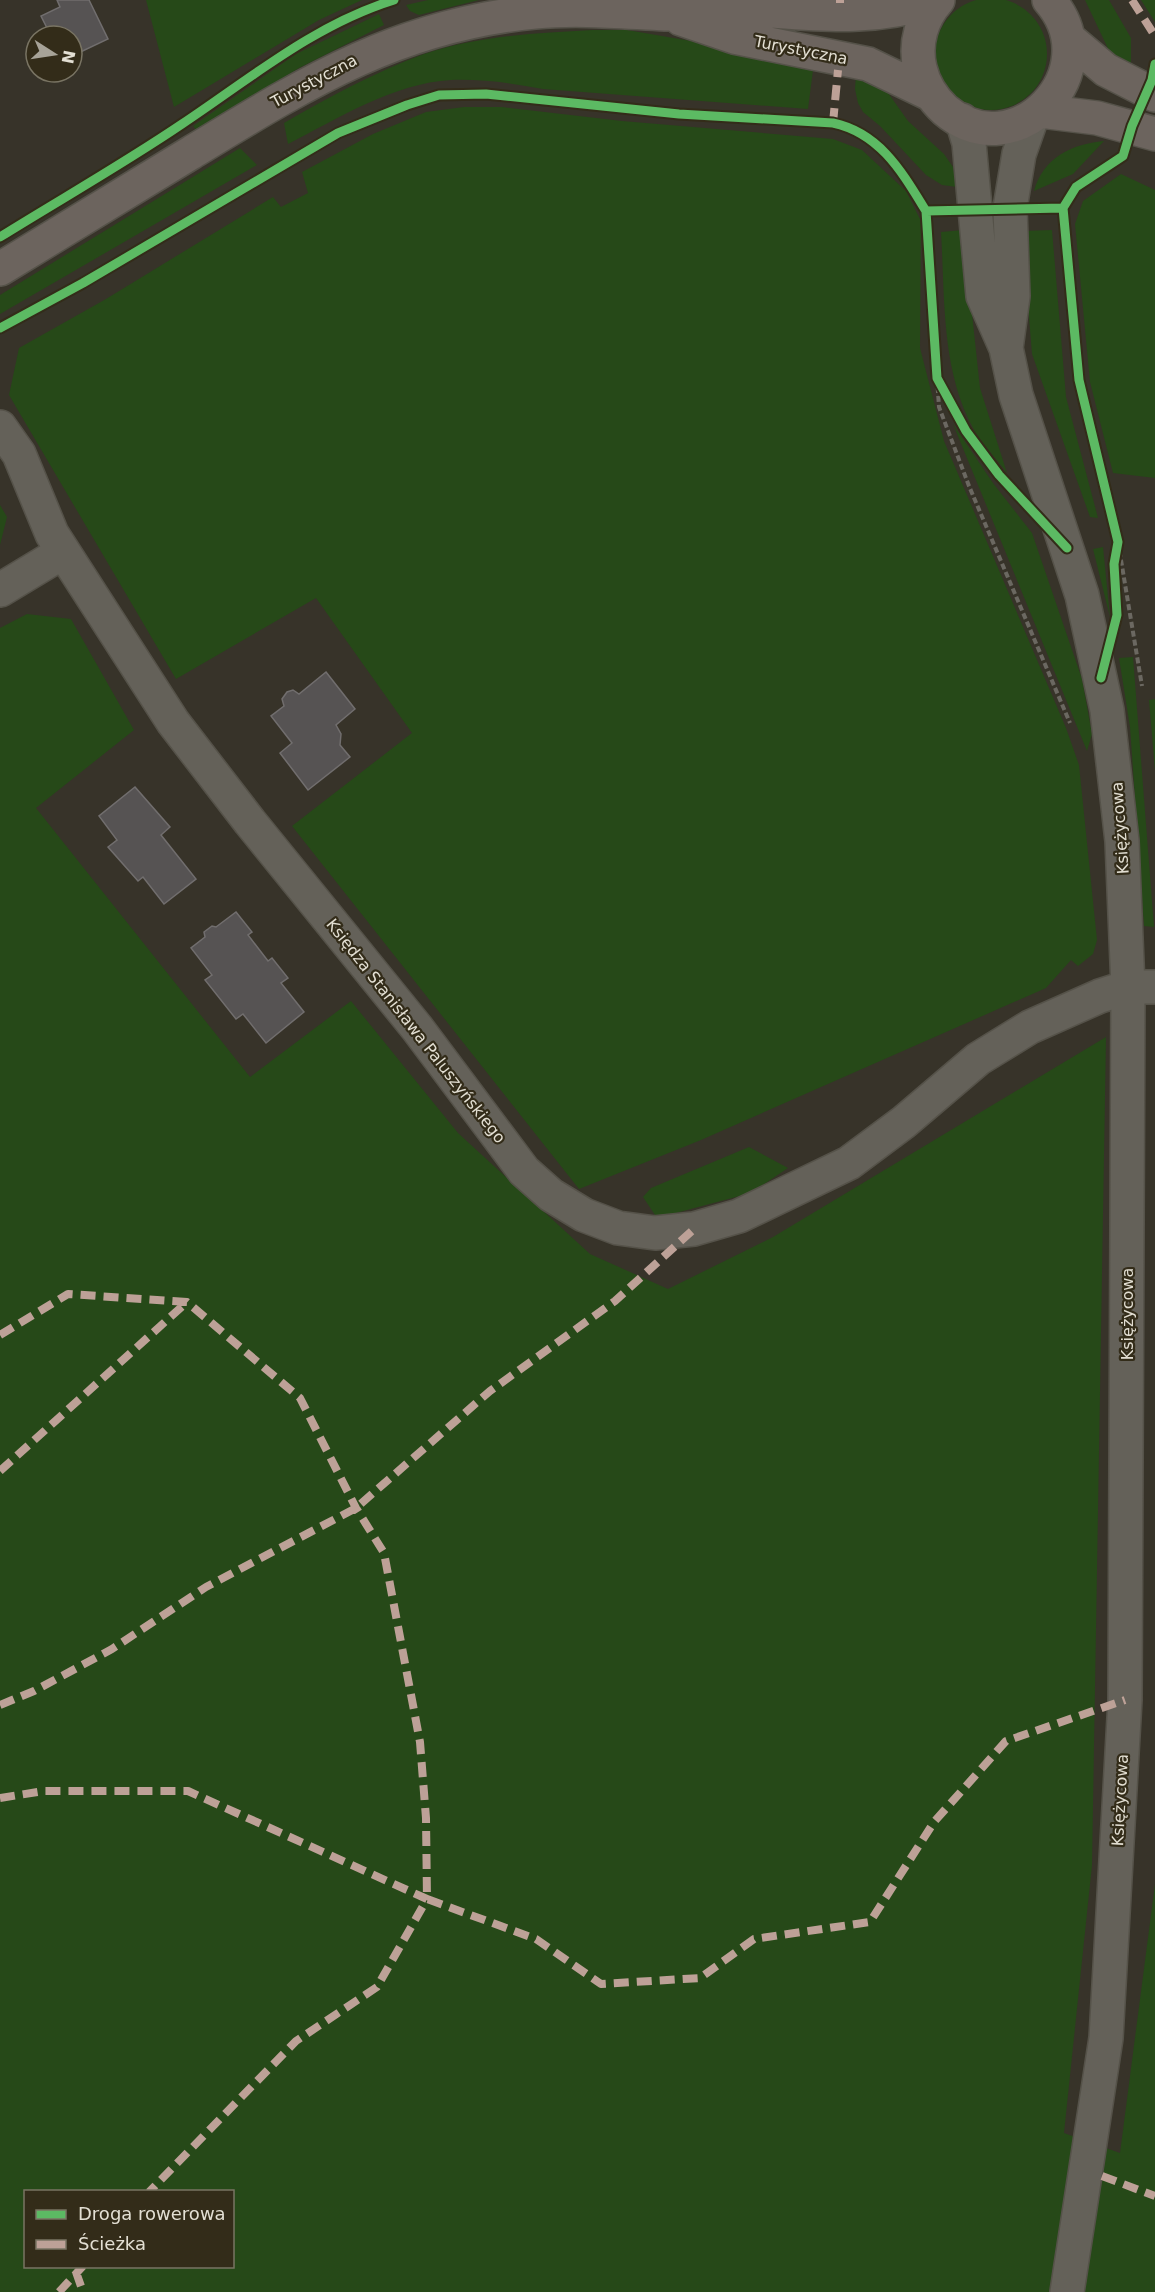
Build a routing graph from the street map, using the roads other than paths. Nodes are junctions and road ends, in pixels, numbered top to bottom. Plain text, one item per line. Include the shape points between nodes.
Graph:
1 (936, 0) edge
2 (1049, 0) edge
3 (668, 14) junction
4 (1068, 38) junction
5 (930, 94) junction
6 (1155, 95) edge
7 (1036, 114) junction
8 (962, 120) junction
9 (1155, 134) edge
10 (0, 269) edge
11 (1006, 348) junction
12 (0, 427) edge
13 (63, 552) junction
14 (0, 590) edge
15 (1142, 987) edge
16 (1141, 1645) edge
17 (1067, 2292) edge

1 - 3 main road, Turystyczna via 888,14 857,16 737,9
1 - 5 main road via 918,45 920,70
2 - 4 main road via 1062,18
3 - 5 main road, Turystyczna via 734,37 868,64
3 - 10 main road, Turystyczna via 579,9 533,12 459,24 394,43 302,86
4 - 6 main road via 1106,70
4 - 7 main road via 1065,79
5 - 8 main road
7 - 8 main road via 998,127
7 - 9 main road via 1097,118
7 - 11 street, Księżycowa via 1019,154 1010,208 1013,296
8 - 11 street, Księżycowa via 969,143 983,296
11 - 15 street, Księżycowa via 1016,395 1082,595 1107,710
12 - 13 street, Księdza Stanisława Paluszyńskiego via 19,454
13 - 14 street
13 - 15 street, Księdza Stanisława Paluszyńskiego via 168,714 417,1028 524,1171 551,1195 584,1215 618,1228 655,1233 694,1229 764,1206 849,1163 978,1059 1008,1040 1061,1011
15 - 16 street, Księżycowa
16 - 17 street, Księżycowa via 1106,2038

